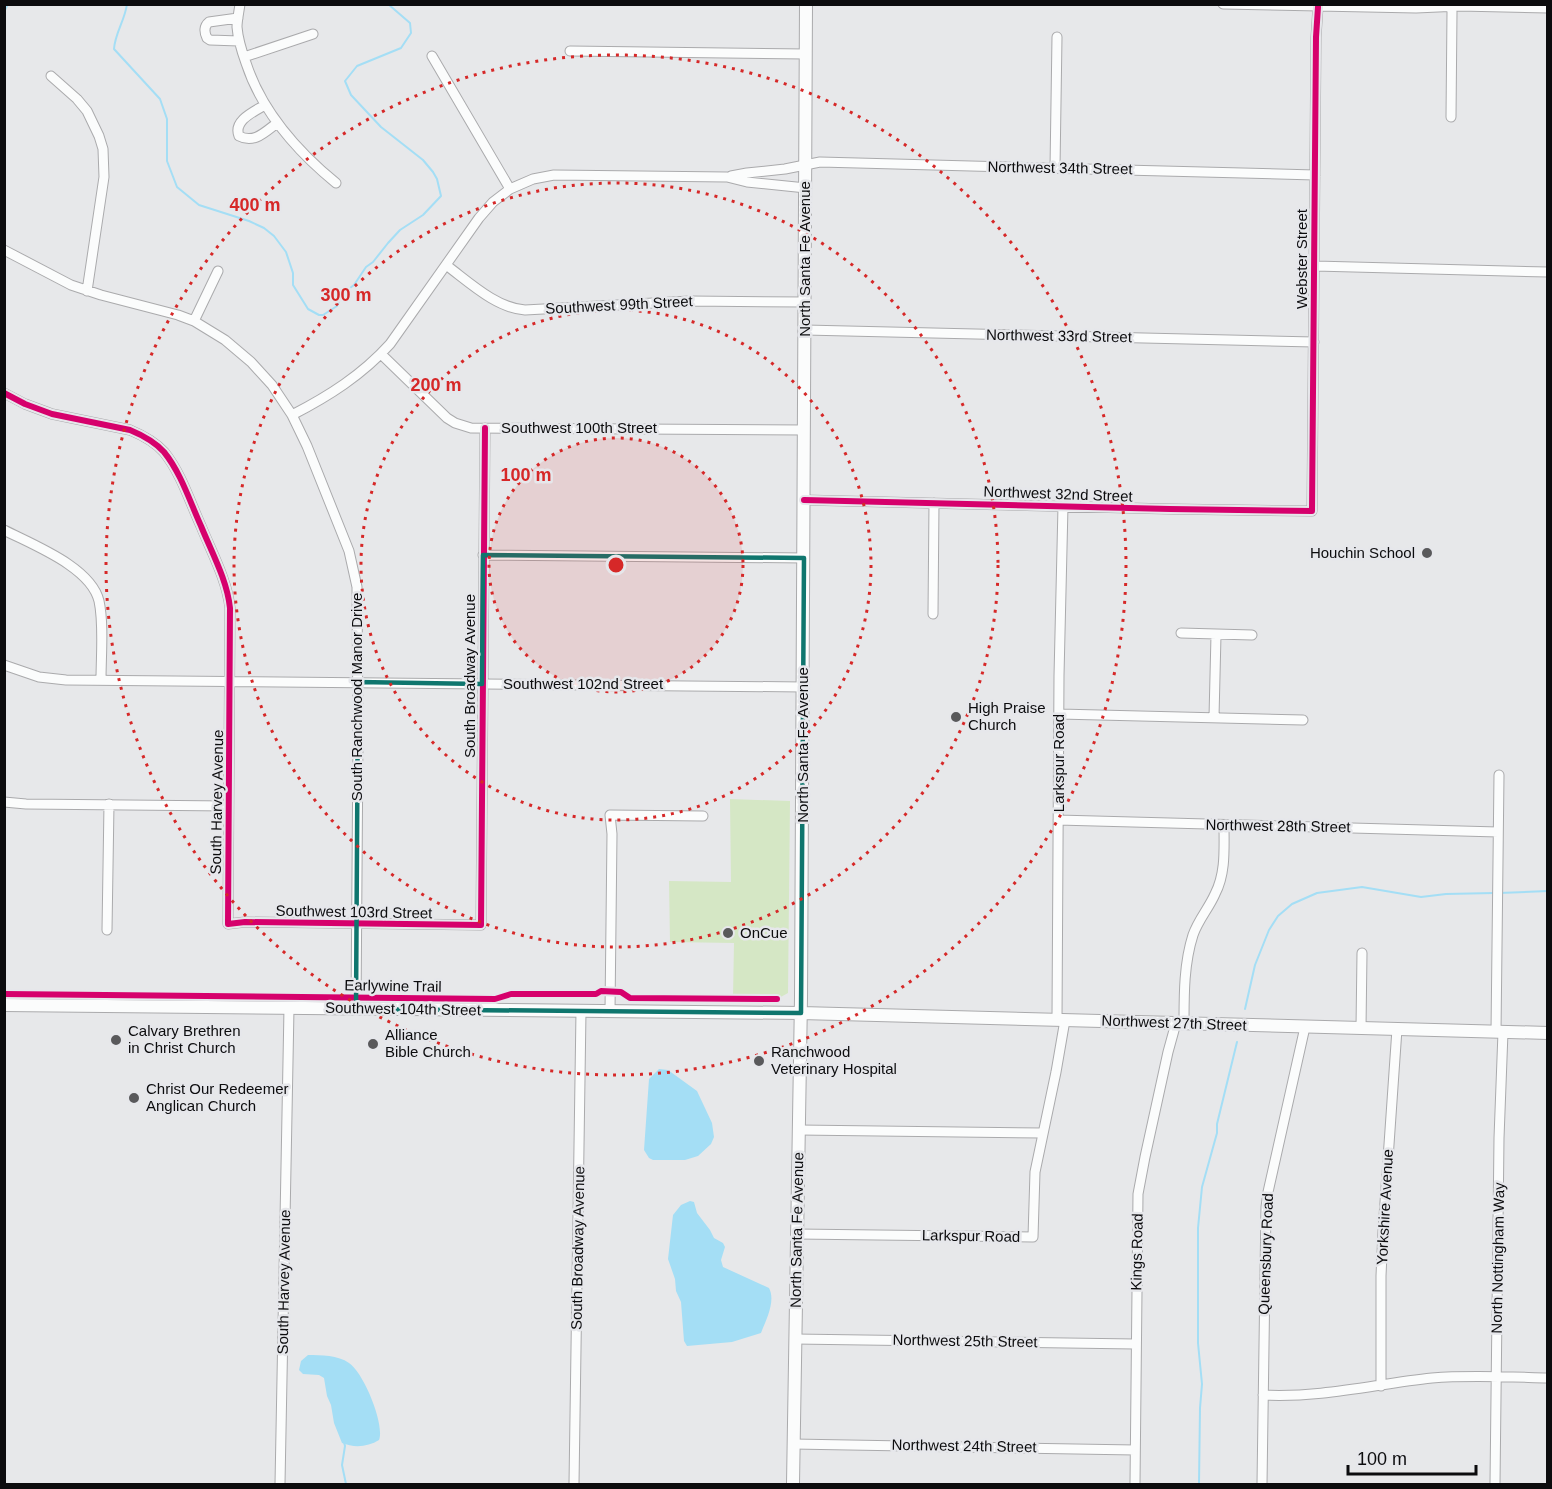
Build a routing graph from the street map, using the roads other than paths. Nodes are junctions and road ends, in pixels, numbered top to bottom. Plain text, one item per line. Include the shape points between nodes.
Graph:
1 (240, 4) edge
2 (806, 4) edge
3 (1223, 4) edge
4 (1450, 6) junction
5 (1318, 7) junction
6 (1548, 8) edge
7 (238, 18) junction
8 (313, 34) dead end
9 (1057, 37) dead end
10 (239, 41) junction
11 (570, 51) dead end
12 (806, 54) junction
13 (432, 56) dead end
14 (244, 57) junction
15 (51, 76) dead end
16 (265, 105) junction
17 (1451, 117) dead end
18 (277, 123) junction
19 (806, 165) junction
20 (1055, 168) junction
21 (1315, 175) junction
22 (727, 177) junction
23 (336, 183) dead end
24 (806, 188) junction
25 (510, 189) junction
26 (4, 250) edge
27 (446, 265) junction
28 (1315, 266) junction
29 (218, 270) dead end
30 (1548, 272) edge
31 (87, 291) junction
32 (805, 302) junction
33 (194, 321) junction
34 (805, 330) junction
35 (1314, 342) junction
36 (381, 354) junction
37 (4, 393) edge
38 (292, 415) junction
39 (485, 428) junction
40 (804, 430) junction
41 (804, 500) junction
42 (934, 503) junction
43 (1063, 506) junction
44 (1312, 511) joint
45 (4, 530) edge
46 (483, 555) junction
47 (804, 558) junction
48 (933, 614) dead end
49 (1181, 633) dead end
50 (1216, 635) junction
51 (1252, 635) dead end
52 (4, 665) edge
53 (101, 680) junction
54 (230, 681) junction
55 (358, 682) junction
56 (482, 684) junction
57 (803, 687) junction
58 (1059, 714) junction
59 (1214, 717) junction
60 (1303, 720) dead end
61 (1499, 775) dead end
62 (4, 802) edge
63 (109, 804) junction
64 (228, 806) junction
65 (703, 816) dead end
66 (1058, 820) junction
67 (1224, 825) junction
68 (1498, 832) junction
69 (228, 924) joint
70 (356, 924) junction
71 (481, 924) joint
72 (107, 930) dead end
73 (1362, 953) dead end
74 (4, 1005) edge
75 (289, 1008) junction
76 (356, 1009) junction
77 (581, 1011) junction
78 (610, 1011) junction
79 (801, 1013) junction
80 (1061, 1020) junction
81 (1180, 1023) junction
82 (1305, 1027) junction
83 (1361, 1028) junction
84 (1397, 1029) junction
85 (1499, 1032) junction
86 (1548, 1033) edge
87 (800, 1130) junction
88 (1042, 1133) junction
89 (796, 1234) junction
90 (795, 1339) junction
91 (1135, 1344) junction
92 (1496, 1377) junction
93 (1548, 1378) edge
94 (1381, 1386) junction
95 (1263, 1395) junction
96 (793, 1444) junction
97 (1135, 1450) junction
98 (280, 1485) edge
99 (574, 1485) edge
100 (793, 1485) edge
101 (1134, 1485) edge
102 (1262, 1485) edge
103 (1495, 1485) edge

1 - 7 street
2 - 12 main road, North Santa Fe Avenue
3 - 5 street
4 - 5 street
4 - 6 street
4 - 17 street
5 - 21 street, Webster Street
7 - 10 street
7 - 10 street via 209,22 205,30 210,40
8 - 14 street
9 - 20 street
10 - 14 street
11 - 12 street
12 - 19 main road, North Santa Fe Avenue
13 - 25 street
14 - 16 street
15 - 31 street via 87,111 103,148 104,177
16 - 18 street
16 - 18 street via 239,123 239,136 255,138
18 - 23 street via 310,161
19 - 20 street, Northwest 34th Street via 820,162
19 - 22 street, Northwest 34th Street
19 - 24 main road, North Santa Fe Avenue
20 - 21 street, Northwest 34th Street
21 - 28 street, Webster Street
22 - 24 street
22 - 25 street via 554,175
24 - 32 main road, North Santa Fe Avenue
25 - 27 street via 486,209
26 - 31 street, South Ranchwood Manor Drive
27 - 32 street, Southwest 99th Street via 504,306 525,310 690,301
27 - 36 street
28 - 30 street
28 - 35 street, Webster Street
29 - 33 street
31 - 33 street, South Ranchwood Manor Drive
32 - 34 main road, North Santa Fe Avenue
33 - 38 street, South Ranchwood Manor Drive via 251,362
34 - 35 street, Northwest 33rd Street
34 - 40 main road, North Santa Fe Avenue
35 - 44 street, Webster Street
36 - 38 street via 343,386
36 - 39 street, Southwest 100th Street via 447,418 463,426
37 - 54 street via 52,414 130,430 163,451 184,487 228,591
38 - 55 street, South Ranchwood Manor Drive via 352,560 358,603
39 - 40 street, Southwest 100th Street
39 - 46 street, South Broadway Avenue
40 - 41 main road, North Santa Fe Avenue
41 - 42 street, Northwest 32nd Street
41 - 47 main road, North Santa Fe Avenue
42 - 43 street, Northwest 32nd Street
42 - 48 street
43 - 44 street, Northwest 32nd Street
43 - 58 street, Larkspur Road
45 - 53 street via 77,569 93,586 100,609
46 - 47 street
46 - 56 street, South Broadway Avenue
47 - 57 main road, North Santa Fe Avenue
49 - 50 street
50 - 51 street
50 - 59 street
52 - 53 street, Southwest 102nd Street via 49,678
53 - 54 street, Southwest 102nd Street
54 - 55 street, Southwest 102nd Street
54 - 64 street, South Harvey Avenue
55 - 56 street, Southwest 102nd Street
55 - 70 street, South Ranchwood Manor Drive
56 - 57 street, Southwest 102nd Street
56 - 71 street, South Broadway Avenue
57 - 79 main road, North Santa Fe Avenue
58 - 59 street
58 - 66 street, Larkspur Road
59 - 60 street
61 - 68 street, North Nottingham Way
62 - 63 street
63 - 64 street
63 - 72 street
64 - 69 street, South Harvey Avenue
65 - 78 street via 610,815
66 - 67 street, Northwest 28th Street
66 - 80 street, Larkspur Road
67 - 68 street, Northwest 28th Street
67 - 81 street, Kings Road via 1220,884 1195,928
68 - 85 street, North Nottingham Way
69 - 70 street, Southwest 103rd Street
70 - 71 street, Southwest 103rd Street
70 - 76 street, South Ranchwood Manor Drive
73 - 83 street
74 - 75 main road, Southwest 104th Street
75 - 76 main road, Southwest 104th Street
75 - 98 street, South Harvey Avenue
76 - 77 main road, Southwest 104th Street
77 - 78 main road, Southwest 104th Street
77 - 99 street, South Broadway Avenue
78 - 79 main road, Southwest 104th Street
79 - 80 main road, Northwest 27th Street
79 - 87 main road, North Santa Fe Avenue
80 - 81 main road, Northwest 27th Street
80 - 88 street, Larkspur Road via 1056,1072
81 - 82 main road, Northwest 27th Street
81 - 91 street, Kings Road via 1164,1072 1140,1181
82 - 83 main road, Northwest 27th Street
82 - 95 street, Queensbury Road via 1266,1207
83 - 84 main road, Northwest 27th Street
84 - 85 main road, Northwest 27th Street
84 - 94 street, Yorkshire Avenue via 1383,1231
85 - 86 main road, Northwest 27th Street
85 - 92 street, North Nottingham Way
87 - 88 street
87 - 89 main road, North Santa Fe Avenue
88 - 89 street, Larkspur Road via 1035,1172 1033,1237
89 - 90 main road, North Santa Fe Avenue
90 - 91 street, Northwest 25th Street
90 - 96 main road, North Santa Fe Avenue
91 - 97 street, Kings Road
92 - 93 street
92 - 94 street via 1434,1378
92 - 103 street, North Nottingham Way
94 - 95 street
95 - 102 street, Queensbury Road
96 - 97 street, Northwest 24th Street
96 - 100 main road, North Santa Fe Avenue
97 - 101 street, Kings Road

